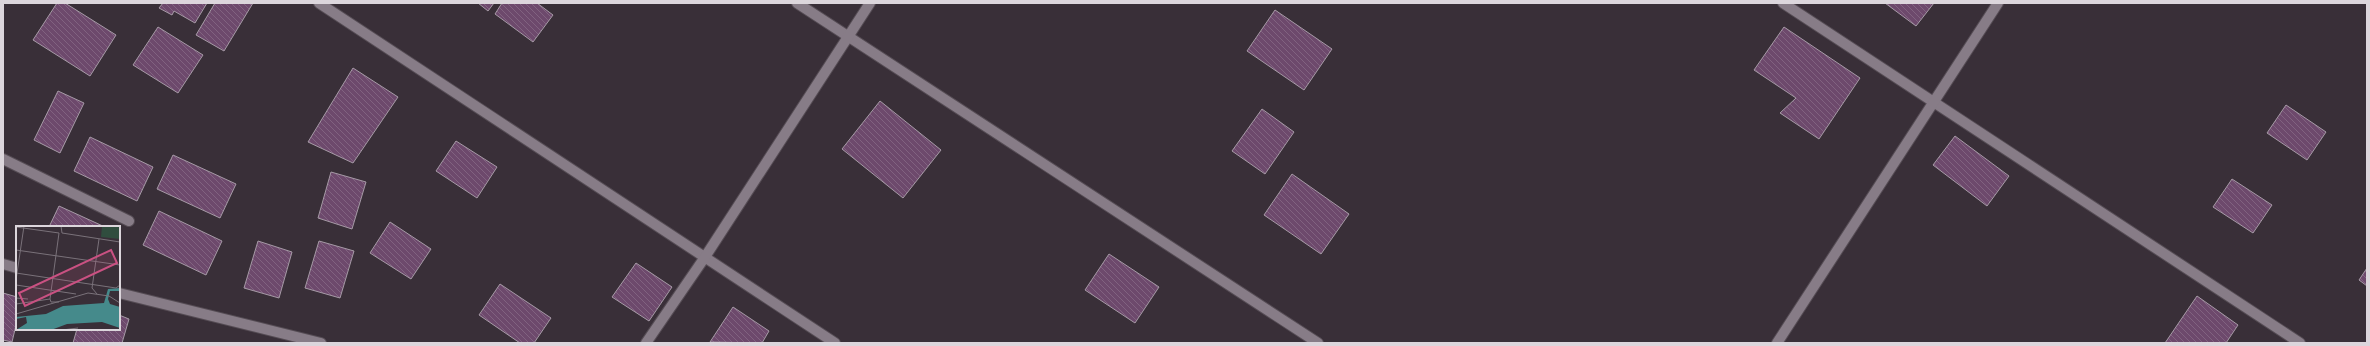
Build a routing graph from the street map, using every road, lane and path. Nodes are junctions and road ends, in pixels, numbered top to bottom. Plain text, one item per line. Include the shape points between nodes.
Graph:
1 (319, 3) edge
2 (797, 3) edge
3 (870, 3) edge
4 (1783, 3) edge
5 (1998, 3) edge
6 (848, 36) junction
7 (1934, 102) junction
8 (3, 159) edge
9 (129, 221) dead end
10 (705, 257) junction
11 (3, 264) edge
12 (16, 268) edge
13 (120, 293) edge
14 (321, 343) edge
15 (646, 343) edge
16 (835, 343) edge
17 (1318, 343) edge
18 (1777, 343) edge
19 (2300, 343) edge

1 - 10 street
2 - 6 street
3 - 6 street
4 - 7 street
5 - 7 street
6 - 10 street
6 - 17 street
7 - 18 street
7 - 19 street
8 - 9 street
10 - 15 street
10 - 16 street
11 - 12 street
13 - 14 street

